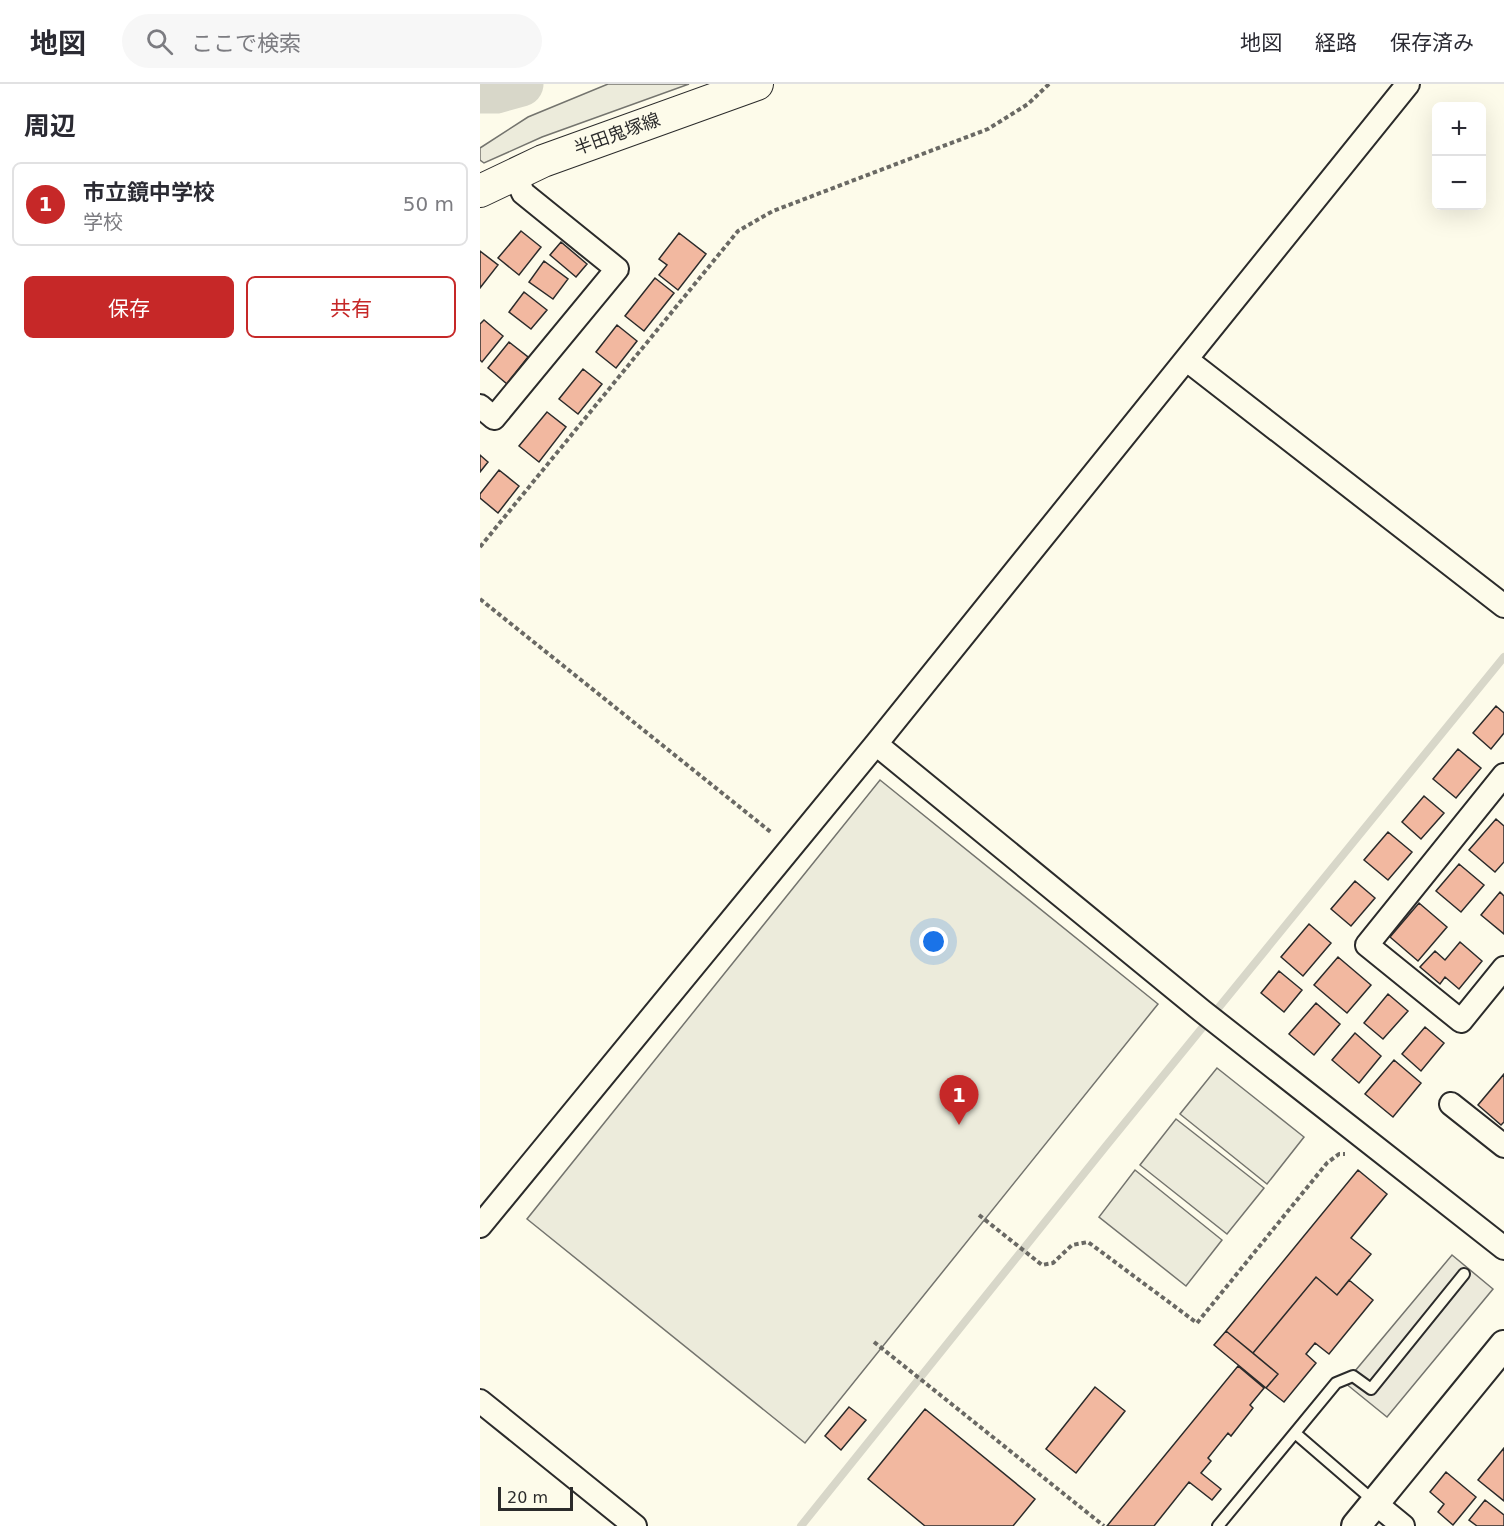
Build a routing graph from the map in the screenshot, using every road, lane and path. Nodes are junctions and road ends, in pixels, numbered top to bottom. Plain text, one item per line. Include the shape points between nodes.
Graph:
1 (757, 84) edge
2 (1049, 84) edge
3 (1408, 84) edge
4 (515, 174) junction
5 (480, 191) edge
6 (1187, 360) junction
7 (480, 406) edge
8 (480, 547) edge
9 (480, 599) edge
10 (1504, 606) edge
11 (876, 744) junction
12 (1504, 775) edge
13 (791, 848) junction
14 (1504, 968) edge
15 (1451, 1104) dead end
16 (1504, 1146) edge
17 (1352, 1154) dead end
18 (979, 1215) dead end
19 (480, 1226) edge
20 (1504, 1248) edge
21 (1464, 1274) dead end
22 (874, 1342) dead end
23 (1504, 1346) edge
24 (480, 1401) edge
25 (1295, 1433) junction
26 (1375, 1503) junction
27 (634, 1526) edge
28 (1104, 1526) edge
29 (1218, 1526) edge
30 (1356, 1526) edge
31 (1402, 1526) edge

1 - 4 main road, 半田鬼塚線
2 - 8 path via 1028,104 988,129 773,212 738,231
3 - 6 street
4 - 5 main road, 半田鬼塚線
4 - 7 street via 523,193 617,269 494,418
6 - 10 street
6 - 11 street
9 - 13 path
11 - 13 street
11 - 20 street via 1210,1017
12 - 14 street via 1367,945 1461,1021
13 - 19 street
15 - 16 street
17 - 18 path via 1339,1154 1327,1163 1197,1323 1088,1242 1072,1245 1053,1263 1042,1265
21 - 25 lane via 1371,1389 1353,1376 1335,1383
22 - 28 path
23 - 26 street
24 - 27 street
25 - 26 lane
25 - 29 lane
26 - 30 street
26 - 31 street

